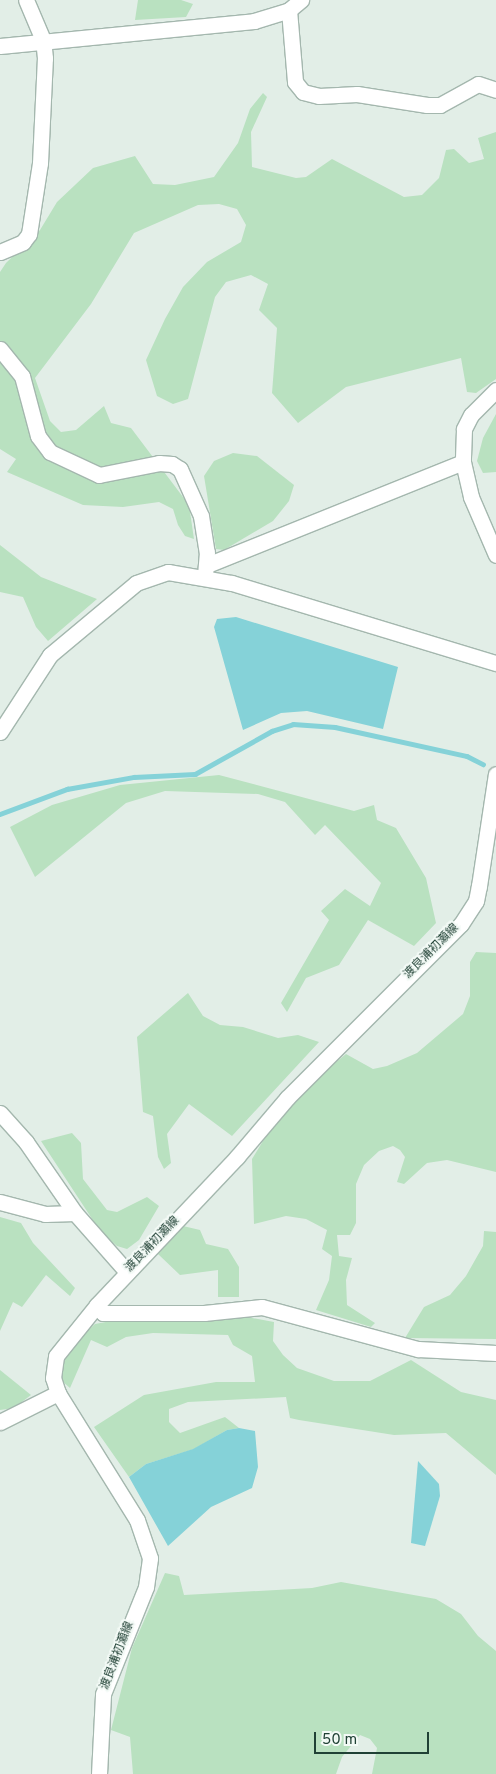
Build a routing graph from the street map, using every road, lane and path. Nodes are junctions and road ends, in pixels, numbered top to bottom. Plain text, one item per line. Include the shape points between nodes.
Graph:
1 (26, 0) edge
2 (301, 0) edge
3 (289, 10) junction
4 (44, 40) junction
5 (0, 46) edge
6 (496, 90) edge
7 (0, 252) edge
8 (0, 349) edge
9 (496, 390) edge
10 (463, 462) junction
11 (496, 555) edge
12 (206, 570) junction
13 (496, 663) edge
14 (0, 732) edge
15 (496, 774) edge
16 (0, 1113) edge
17 (0, 1202) edge
18 (75, 1213) junction
19 (127, 1272) junction
20 (97, 1305) junction
21 (496, 1353) edge
22 (58, 1393) junction
23 (0, 1422) edge
24 (99, 1774) edge

1 - 4 street
2 - 3 street
3 - 4 street via 254,20
3 - 6 street via 295,82 303,92 319,96 357,94 440,105 478,84
4 - 5 street
4 - 7 street via 40,163 34,211 23,242
8 - 12 street via 22,376 38,436 50,452 99,475 159,463 180,469 202,516
9 - 10 street via 471,415 464,429
10 - 11 street via 471,497
10 - 12 street
12 - 13 street
12 - 14 street via 168,572 136,583 50,655
15 - 19 street, 渡良浦初瀬線 via 480,886 467,915 286,1098 237,1157
16 - 18 street via 26,1142
17 - 18 street via 45,1214
18 - 19 street
19 - 20 street, 渡良浦初瀬線
20 - 21 street via 103,1313 204,1313 262,1307 418,1349
20 - 22 street, 渡良浦初瀬線 via 56,1356 52,1378
22 - 23 street
22 - 24 street, 渡良浦初瀬線 via 137,1520 150,1558 146,1587 103,1694

